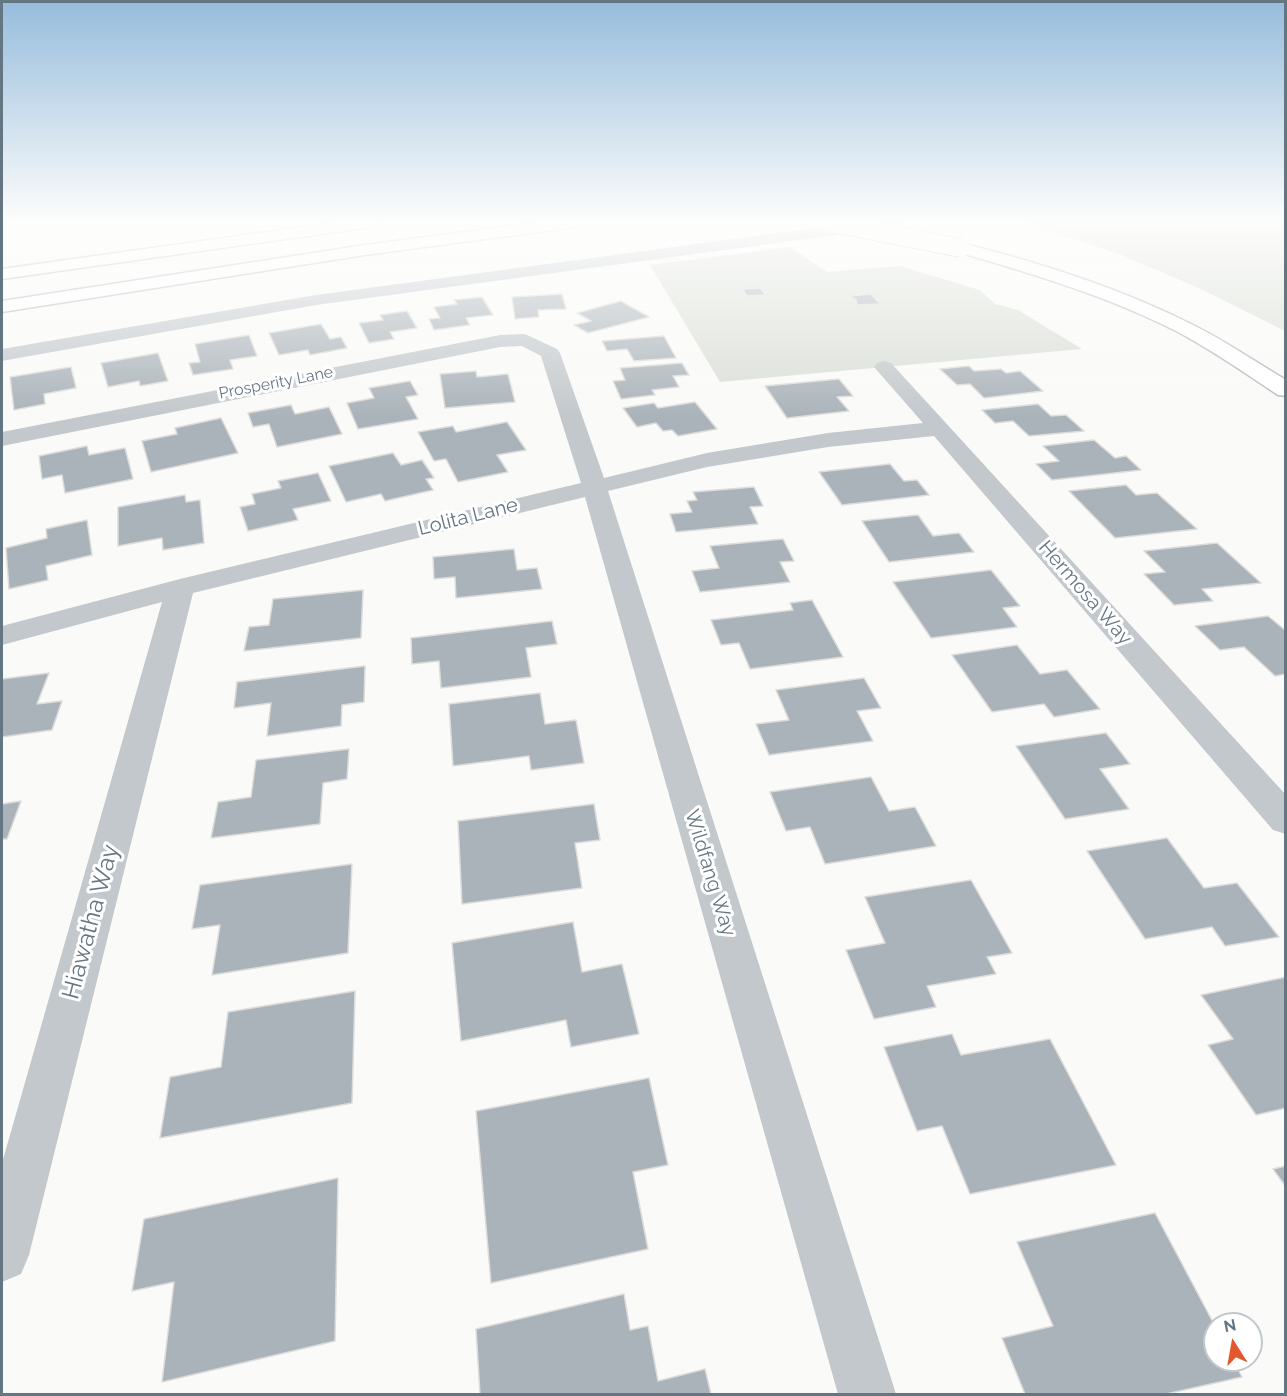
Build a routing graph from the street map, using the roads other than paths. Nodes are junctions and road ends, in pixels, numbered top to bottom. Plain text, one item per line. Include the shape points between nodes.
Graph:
1 (128, 287) edge
2 (407, 287) edge
3 (1086, 287) edge
4 (2, 307) edge
5 (550, 353) joint
6 (2, 355) edge
7 (884, 367) dead end
8 (1286, 390) edge
9 (940, 428) junction
10 (2, 439) edge
11 (594, 486) junction
12 (180, 588) junction
13 (2, 635) edge
14 (1286, 820) edge
15 (2, 1255) edge
16 (867, 1395) edge

1 - 4 main road
2 - 6 street
3 - 8 main road, bridge via 1169,321
5 - 10 street, Prosperity Lane via 525,340 500,341
5 - 11 street, Wildfang Way
7 - 9 street, Hermosa Way
9 - 11 street, Lolita Lane via 828,440 707,460
9 - 14 street, Hermosa Way
11 - 12 street, Lolita Lane
11 - 16 street, Wildfang Way
12 - 13 street, Lolita Lane
12 - 15 street, Hiawatha Way

